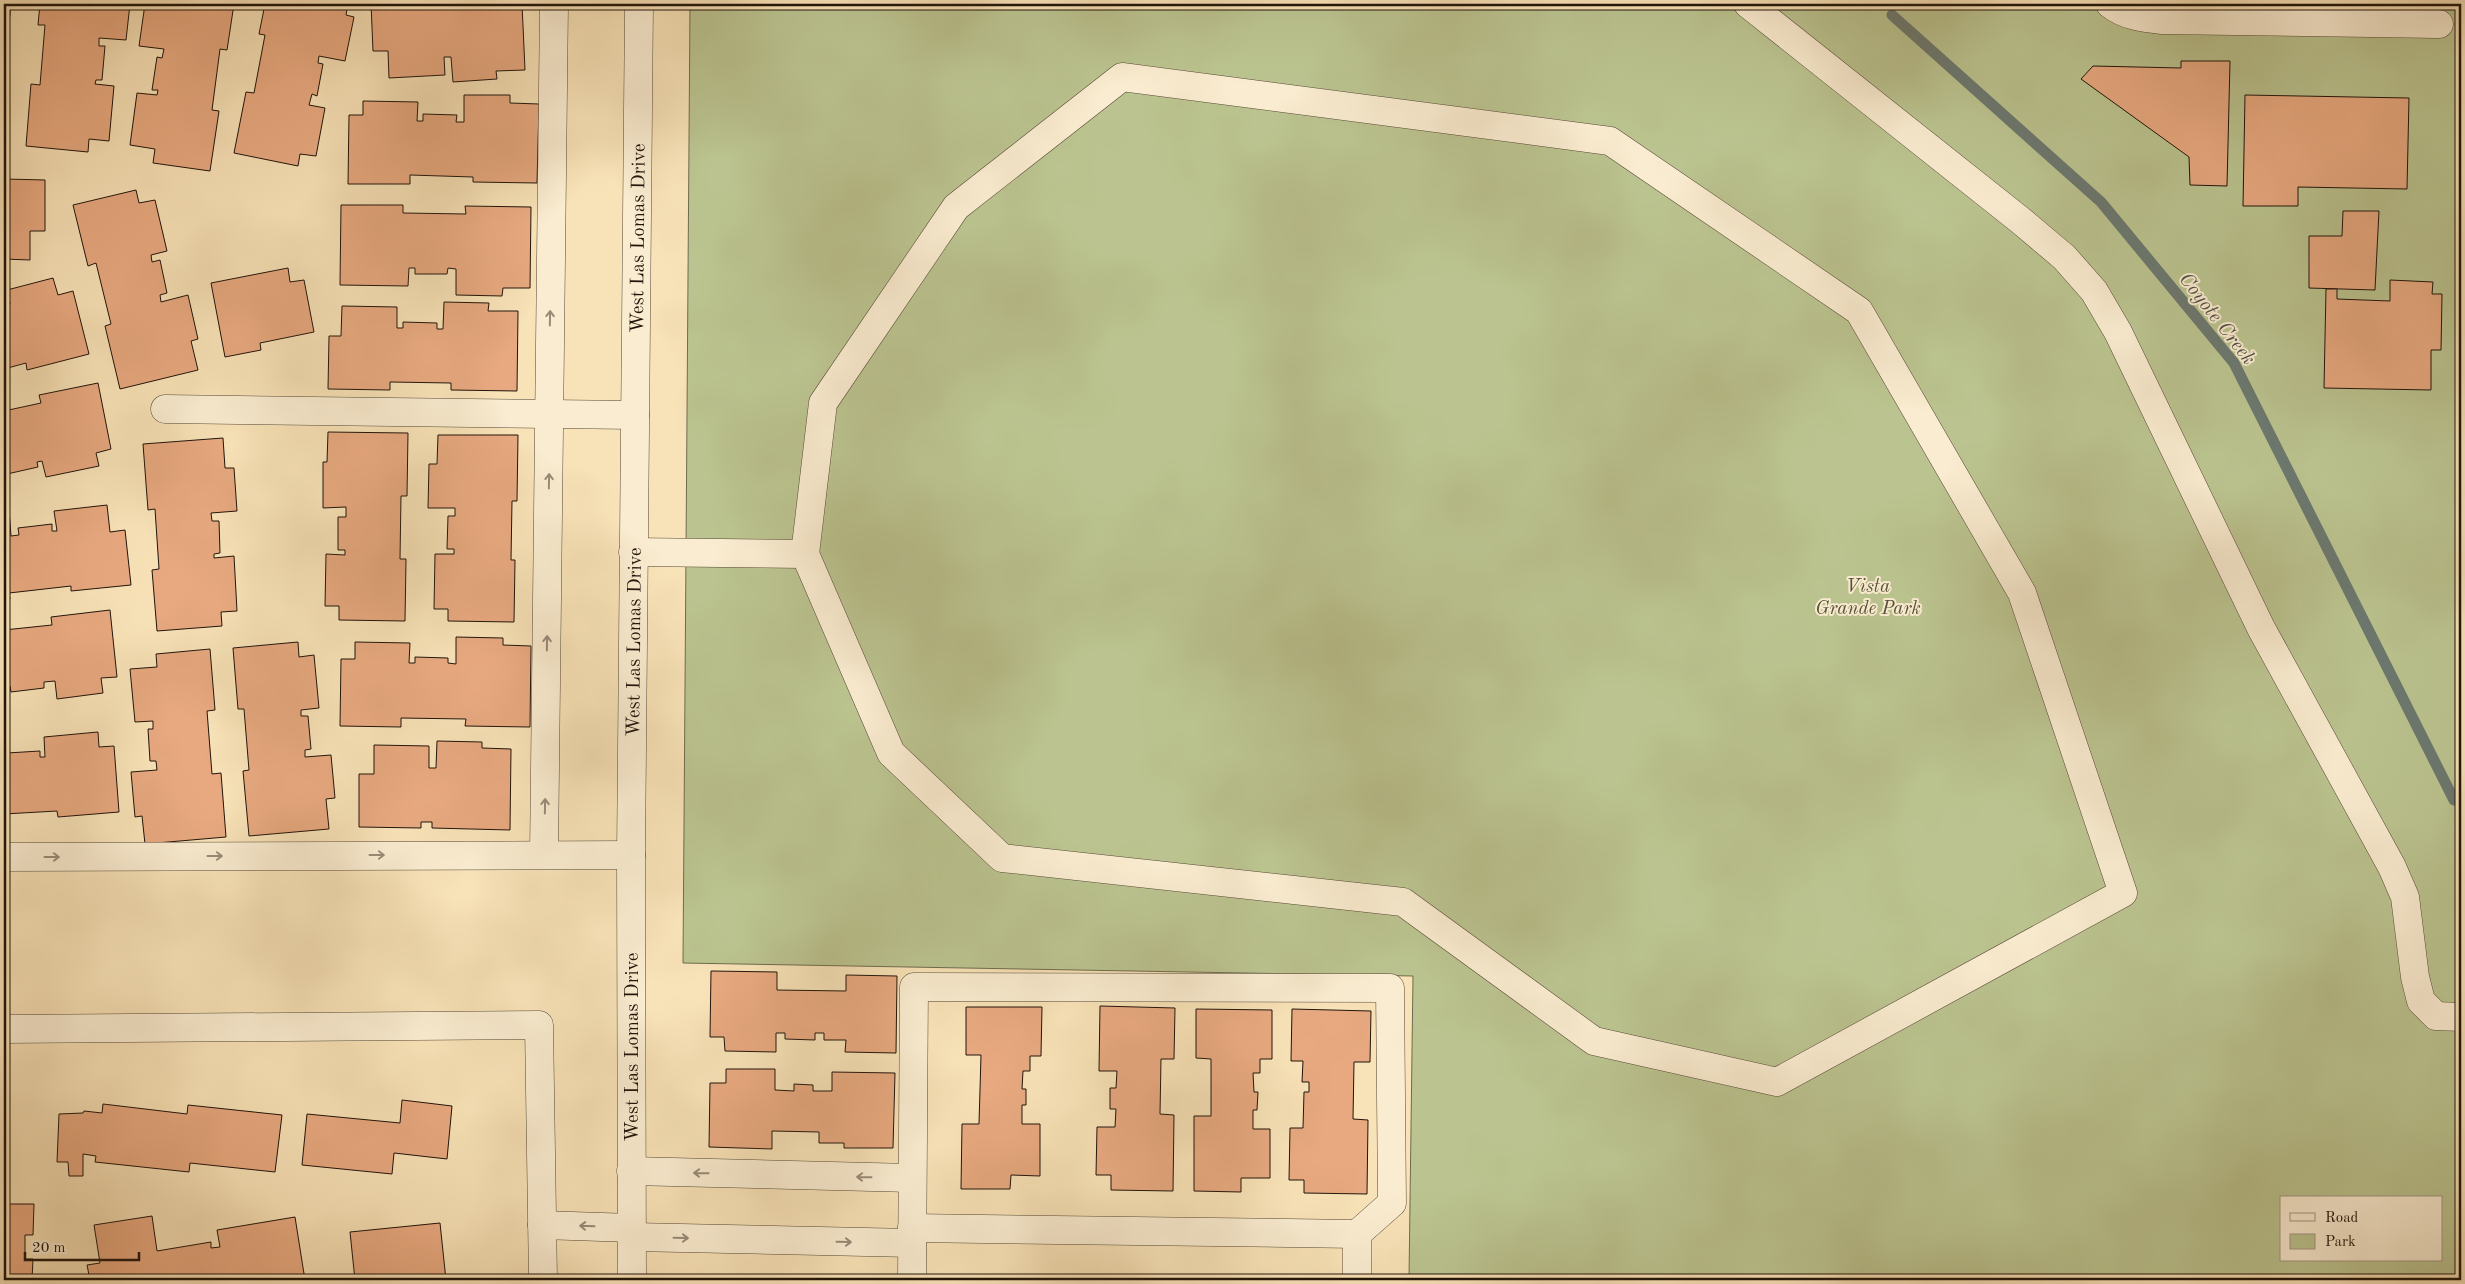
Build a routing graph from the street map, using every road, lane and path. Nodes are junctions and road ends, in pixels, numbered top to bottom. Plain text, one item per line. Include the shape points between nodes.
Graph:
1 (554, 4) edge
2 (638, 4) edge
3 (1748, 4) edge
4 (2110, 4) edge
5 (2439, 24) dead end
6 (165, 409) dead end
7 (550, 414) junction
8 (635, 415) junction
9 (633, 552) junction
10 (805, 554) junction
11 (544, 854) junction
12 (630, 856) junction
13 (4, 857) edge
14 (2461, 1017) edge
15 (4, 1029) edge
16 (631, 1171) junction
17 (912, 1178) junction
18 (542, 1225) junction
19 (632, 1233) junction
20 (1357, 1234) junction
21 (912, 1235) junction
22 (543, 1280) edge
23 (632, 1280) edge
24 (912, 1280) edge
25 (1356, 1280) edge

7 -> 1 street
2 - 8 street, West Las Lomas Drive
3 - 14 street via 2020,220 2064,257 2094,291 2118,332 2261,628 2392,867 2405,897 2421,1001 2436,1016
4 - 5 street via 2119,11 2162,20
6 - 7 street
7 - 8 street
11 -> 7 street
8 - 9 street, West Las Lomas Drive
9 - 10 street
9 - 12 street, West Las Lomas Drive
10 - 10 street via 891,754 1002,858 1403,902 1594,1041 1777,1082 2123,893 2022,593 1859,311 1610,141 1122,77 956,208 823,404
11 - 12 street
13 -> 11 street
12 - 16 street, West Las Lomas Drive
15 - 18 street via 540,1025
17 -> 16 street
16 - 19 street, West Las Lomas Drive
17 - 20 street via 914,987 1390,988 1392,1203
17 - 21 street
19 -> 18 street
18 - 22 street
19 -> 21 street
19 - 23 street, West Las Lomas Drive
20 - 21 street
20 - 25 street
21 - 24 street

